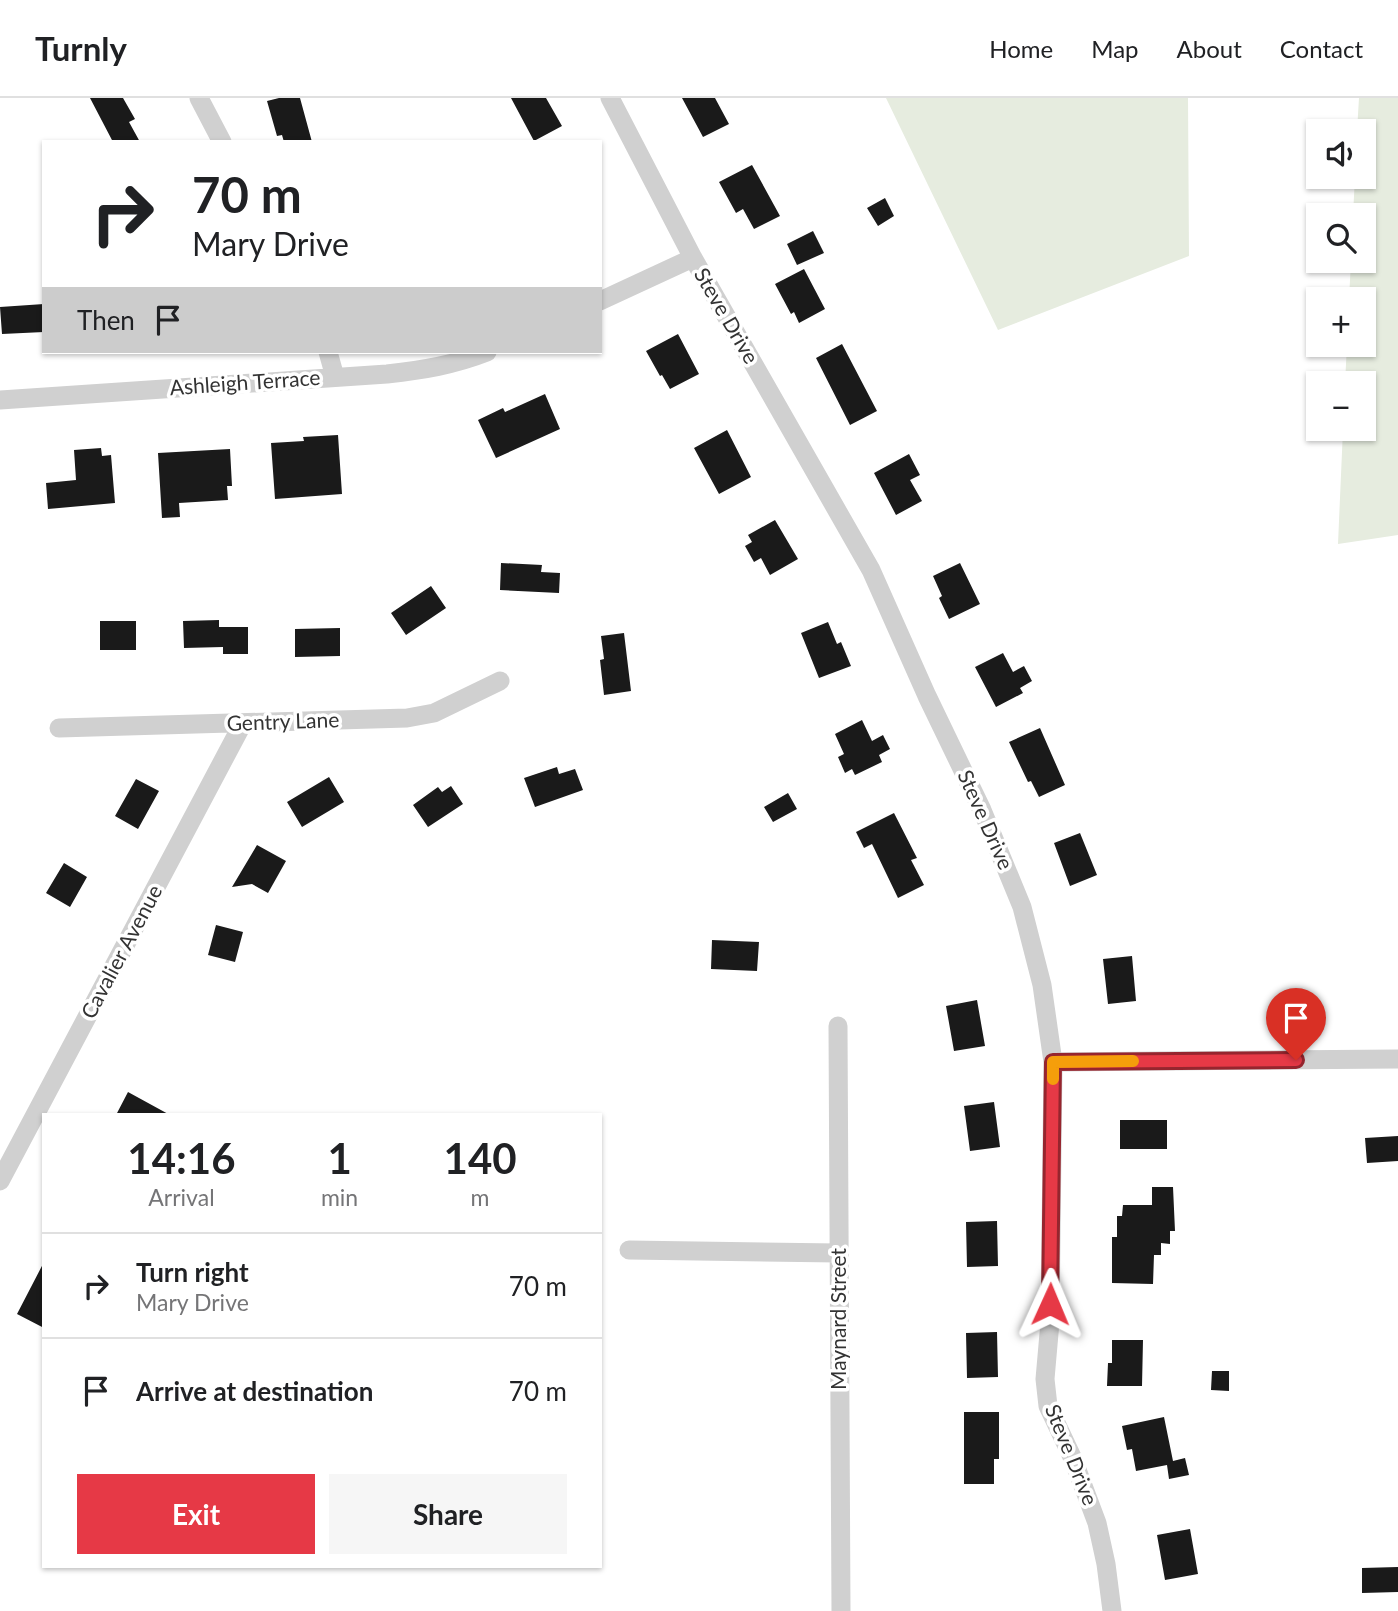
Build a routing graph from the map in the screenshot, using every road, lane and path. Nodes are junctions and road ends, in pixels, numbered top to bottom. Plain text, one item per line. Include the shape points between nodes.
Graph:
1 (199, 98) edge
2 (610, 98) edge
3 (221, 140) edge
4 (693, 258) junction
5 (602, 300) edge
6 (329, 354) edge
7 (482, 354) edge
8 (335, 377) junction
9 (0, 400) edge
10 (500, 681) dead end
11 (243, 723) junction
12 (59, 728) dead end
13 (838, 1026) dead end
14 (1398, 1059) edge
15 (1053, 1062) junction
16 (0, 1181) edge
17 (629, 1250) dead end
18 (838, 1252) junction
19 (841, 1611) edge
20 (1112, 1611) edge

1 - 3 street
2 - 4 street, Steve Drive
4 - 5 street
4 - 15 street, Steve Drive via 872,570 982,810 1022,907 1042,985
6 - 8 street
7 - 8 street, Ashleigh Terrace via 426,370
8 - 9 street, Ashleigh Terrace
10 - 11 street, Gentry Lane via 434,713 407,718
11 - 12 street, Gentry Lane
11 - 16 street, Cavalier Avenue
13 - 18 street, Maynard Street
14 - 15 street
15 - 20 street, Steve Drive via 1045,1379 1048,1406 1093,1512
17 - 18 street
18 - 19 street, Maynard Street

